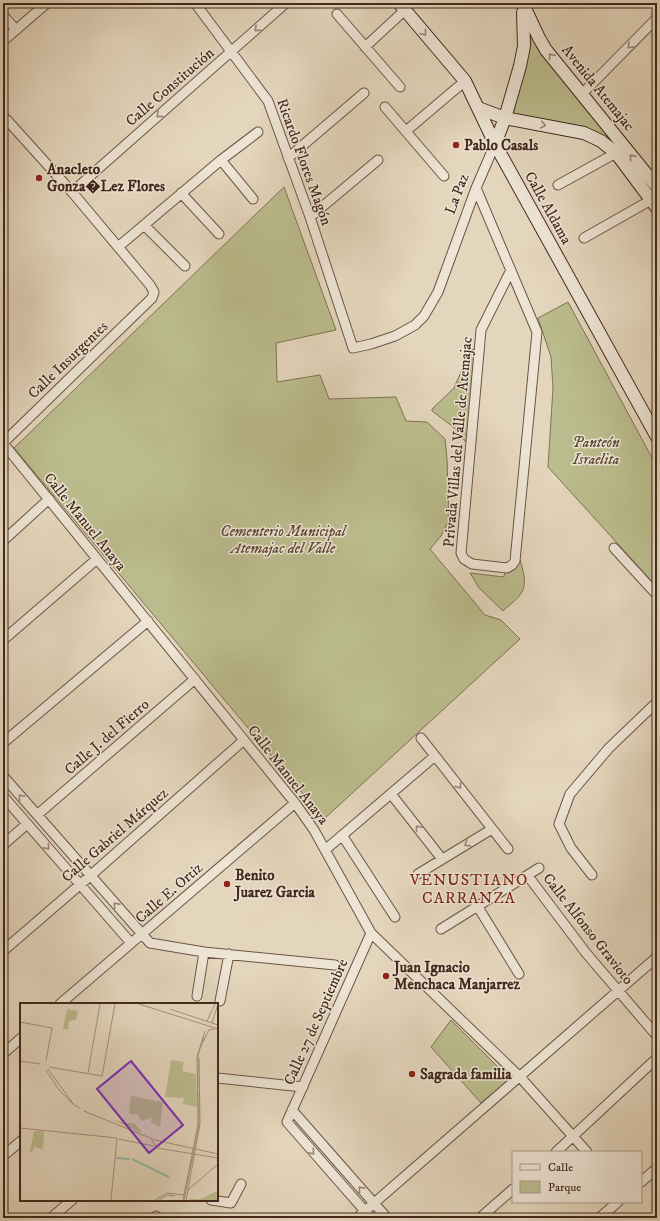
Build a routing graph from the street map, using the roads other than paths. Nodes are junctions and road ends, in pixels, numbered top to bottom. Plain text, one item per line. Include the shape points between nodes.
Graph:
1 (47, 3) edge
2 (195, 3) edge
3 (286, 3) edge
4 (523, 4) edge
5 (402, 6) edge
6 (337, 14) dead end
7 (3, 15) edge
8 (657, 18) edge
9 (16, 30) junction
10 (3, 41) edge
11 (365, 47) junction
12 (231, 52) junction
13 (465, 81) junction
14 (400, 87) dead end
15 (364, 93) dead end
16 (582, 94) junction
17 (385, 107) dead end
18 (478, 108) junction
19 (3, 117) edge
20 (505, 118) junction
21 (406, 131) junction
22 (258, 132) dead end
23 (495, 144) junction
24 (616, 154) junction
25 (288, 158) junction
26 (221, 160) junction
27 (378, 160) dead end
28 (444, 176) dead end
29 (558, 185) dead end
30 (657, 187) edge
31 (476, 188) junction
32 (72, 192) junction
33 (181, 193) junction
34 (253, 199) dead end
35 (655, 200) edge
36 (310, 217) junction
37 (144, 225) junction
38 (219, 234) dead end
39 (584, 238) dead end
40 (118, 247) junction
41 (185, 266) dead end
42 (511, 270) junction
43 (353, 348) joint
44 (657, 437) edge
45 (3, 443) edge
46 (49, 499) junction
47 (3, 541) edge
48 (614, 548) dead end
49 (97, 559) junction
50 (657, 595) edge
51 (148, 621) junction
52 (3, 640) edge
53 (195, 679) junction
54 (657, 702) edge
55 (421, 738) dead end
56 (244, 740) junction
57 (3, 743) edge
58 (435, 756) junction
59 (3, 776) edge
60 (391, 794) junction
61 (3, 796) edge
62 (295, 803) junction
63 (37, 815) junction
64 (27, 824) junction
65 (492, 829) junction
66 (342, 835) junction
67 (3, 845) edge
68 (508, 849) dead end
69 (325, 850) junction
70 (442, 859) junction
71 (539, 868) dead end
72 (418, 874) dead end
73 (592, 875) dead end
74 (90, 876) junction
75 (528, 876) junction
76 (80, 885) junction
77 (478, 907) junction
78 (396, 917) dead end
79 (441, 929) dead end
80 (371, 933) junction
81 (141, 934) junction
82 (131, 944) junction
83 (3, 951) edge
84 (204, 952) junction
85 (229, 954) junction
86 (657, 957) edge
87 (335, 965) dead end
88 (519, 974) dead end
89 (618, 991) junction
90 (197, 996) dead end
91 (220, 1001) dead end
92 (61, 1003) edge
93 (657, 1036) edge
94 (20, 1039) edge
95 (3, 1054) edge
96 (657, 1058) edge
97 (520, 1076) junction
98 (218, 1078) edge
99 (302, 1087) junction
100 (292, 1110) junction
101 (573, 1137) junction
102 (20, 1142) edge
103 (557, 1151) edge
104 (586, 1151) edge
105 (3, 1156) edge
106 (657, 1168) edge
107 (642, 1181) edge
108 (240, 1184) dead end
109 (512, 1190) edge
110 (71, 1201) edge
111 (218, 1201) edge
112 (617, 1203) edge
113 (374, 1204) junction
114 (368, 1215) edge
115 (51, 1218) edge
116 (357, 1218) edge
117 (387, 1218) edge
118 (480, 1218) edge
119 (599, 1218) edge

1 - 9 street
2 - 12 street, Ricardo Flores Magón
3 -> 12 street, Calle Constitución
16 -> 4 street, Avenida Atemajac via 546,50
4 - 20 street, La Paz via 524,46
5 - 11 street
5 -> 13 street, Calle Aldama
6 - 11 street
7 - 9 street
8 -> 16 street
9 - 10 street
11 - 14 street
12 - 25 street, Ricardo Flores Magón via 268,101
12 -> 32 street, Calle Constitución
13 - 18 street, Calle Aldama
13 - 21 street
15 - 25 street
30 -> 16 street, Avenida Atemajac
17 - 21 street
18 - 20 street, Avenida Atemajac
18 - 23 street, Calle Aldama
19 - 32 street
20 - 23 street, La Paz
20 -> 24 street, Avenida Atemajac via 584,133 601,141
21 - 28 street
22 - 26 street
23 - 31 street, La Paz
23 - 44 street, Calle Aldama
24 - 29 street
24 - 35 street, Avenida Atemajac
25 - 36 street, Ricardo Flores Magón
26 - 33 street
26 - 34 street
27 - 36 street
31 - 42 street, Privada Villas del Valle de Atemajac
31 - 43 street, La Paz via 438,292 424,316 415,325 395,336
32 - 40 street
33 - 37 street
33 - 38 street
35 - 39 street
36 - 43 street, Ricardo Flores Magón
37 - 40 street
37 - 41 street
40 - 45 street, Calle Insurgentes via 150,285 154,292 152,298
42 - 42 street, Privada Villas del Valle de Atemajac via 537,332 515,561 507,568 472,564 464,559 461,553 481,330
45 - 46 street, Calle Manuel Anaya
46 - 47 street
46 - 49 street, Calle Manuel Anaya
48 - 50 street
49 - 51 street, Calle Manuel Anaya
49 - 52 street
51 - 53 street, Calle Manuel Anaya
51 - 57 street
53 - 56 street, Calle Manuel Anaya
53 - 63 street, Calle J. del Fierro
54 - 73 street via 609,748 570,794 559,824 571,848
55 - 58 street
56 - 62 street, Calle Manuel Anaya
56 - 74 street, Calle Gabriel Márquez
58 - 60 street
58 -> 65 street
63 -> 59 street
60 - 66 street
70 -> 60 street
61 - 64 street
62 - 69 street, Calle Manuel Anaya
62 - 81 street, Calle E. Ortiz
63 - 74 street
64 - 67 street
64 -> 76 street
65 - 68 street
65 -> 70 street
66 - 69 street
66 - 78 street
69 - 80 street, Calle Manuel Anaya
70 - 72 street
71 - 75 street, Calle Alfonso Gravioto
74 - 76 street, Calle Gabriel Márquez
81 -> 74 street
75 - 77 street, Calle Alfonso Gravioto
75 - 89 street, Calle Alfonso Gravioto
76 - 82 street
76 - 83 street, Calle Gabriel Márquez
77 - 79 street, Calle Alfonso Gravioto
77 - 88 street
80 - 97 street, Calle Manuel Anaya
80 - 99 street, Calle 27 de Septiembre
81 - 82 street, Calle E. Ortiz
81 - 84 street via 150,943
82 - 92 street, Calle E. Ortiz
84 - 85 street
84 - 90 street
85 - 87 street
85 - 91 street
86 - 89 street
89 - 93 street, Calle Alfonso Gravioto
89 - 97 street
94 - 95 street
96 - 101 street
97 - 101 street, Calle Manuel Anaya
97 - 113 street
98 - 99 street
99 - 100 street, Calle 27 de Septiembre
113 -> 100 street
100 -> 114 street, Calle 27 de Septiembre via 288,1122
101 - 103 street
101 - 104 street, Calle Manuel Anaya
102 - 105 street
106 - 107 street
108 - 111 street via 231,1203
109 - 118 street
110 - 115 street
112 - 119 street
113 - 114 street
113 - 117 street
114 - 116 street

